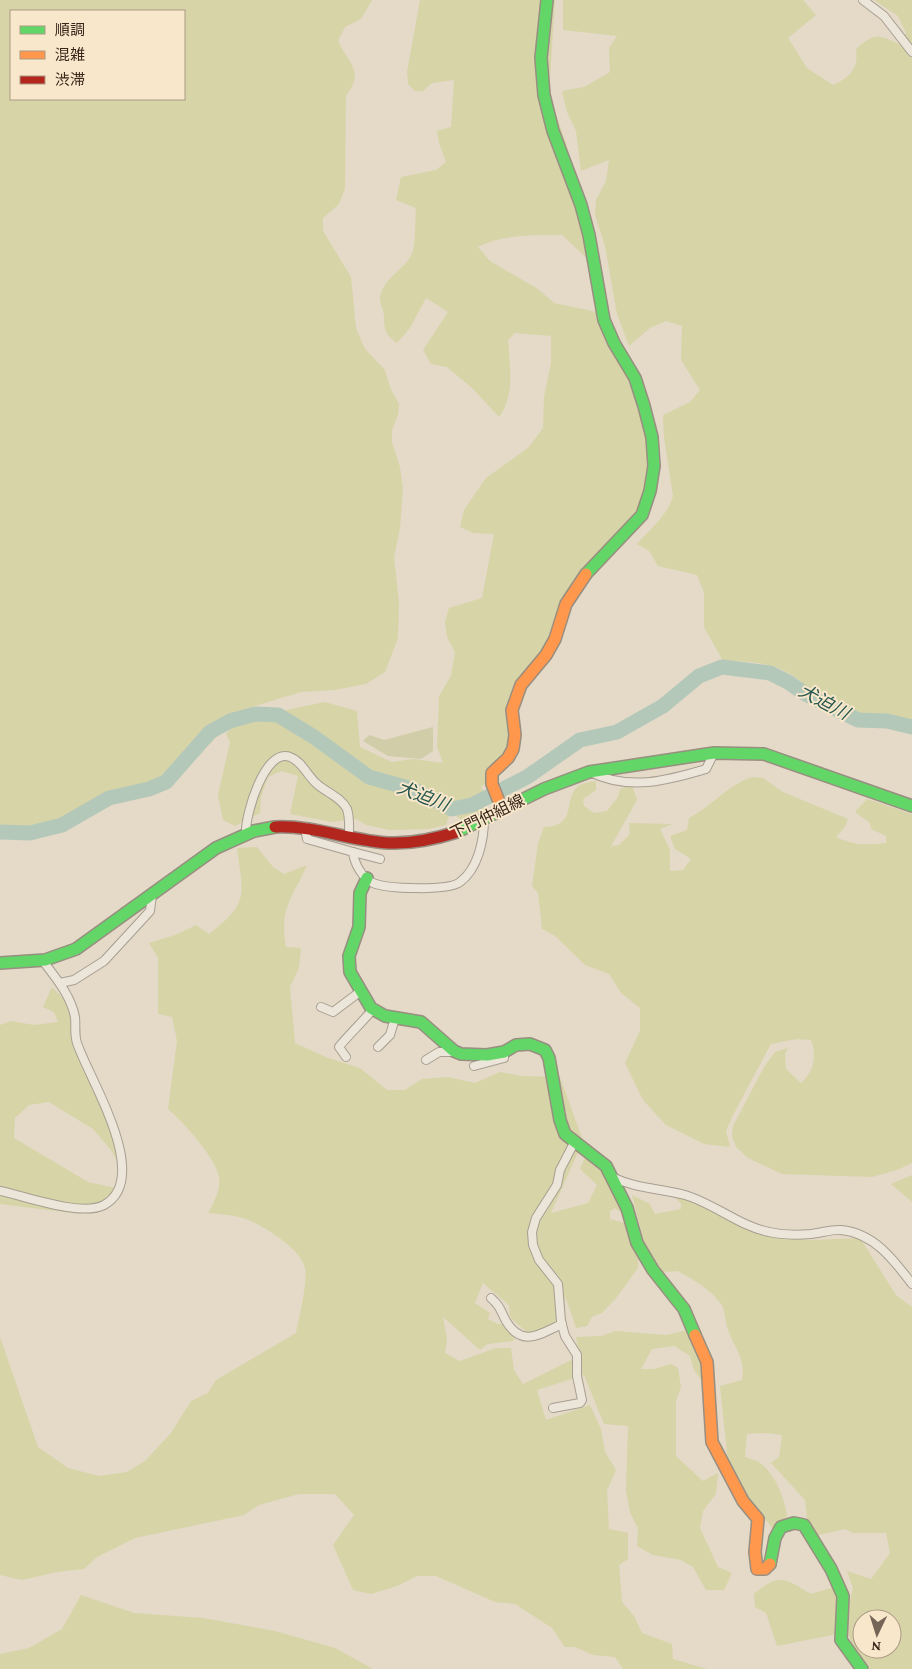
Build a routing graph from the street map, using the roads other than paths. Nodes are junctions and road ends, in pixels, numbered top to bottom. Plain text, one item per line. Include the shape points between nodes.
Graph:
1 (547, 0) edge
2 (863, 0) edge
3 (912, 52) edge
4 (714, 753) junction
5 (589, 772) junction
6 (912, 806) edge
7 (502, 809) junction
8 (484, 819) junction
9 (305, 827) junction
10 (246, 833) junction
11 (348, 836) junction
12 (353, 852) junction
13 (380, 859) dead end
14 (367, 878) junction
15 (152, 895) junction
16 (43, 961) junction
17 (0, 963) edge
18 (60, 983) junction
19 (361, 991) junction
20 (321, 1007) dead end
21 (373, 1010) junction
22 (395, 1018) junction
23 (378, 1047) dead end
24 (456, 1052) junction
25 (504, 1052) junction
26 (346, 1056) dead end
27 (426, 1060) dead end
28 (474, 1066) dead end
29 (574, 1143) junction
30 (610, 1176) junction
31 (0, 1190) edge
32 (912, 1284) edge
33 (491, 1298) dead end
34 (562, 1324) junction
35 (552, 1408) dead end
36 (862, 1669) edge

1 - 7 street via 541,58 545,102 564,166 581,205 604,320 635,378 644,406 652,437 654,466 642,515 578,583 566,604 555,639 521,685 512,710 513,749 492,773 492,784
2 - 3 street via 884,16
4 - 5 street, 下門仲組線
4 - 5 street via 706,769 663,780 621,783
4 - 6 street, 下門仲組線 via 764,754
5 - 7 street, 下門仲組線 via 551,784
7 - 8 street, 下門仲組線
8 - 11 street, 下門仲組線 via 456,833 424,842 398,844
8 - 14 street via 484,837 470,872 452,886 389,887
9 - 10 street, 下門仲組線 via 277,826
9 - 11 street, 下門仲組線
9 - 12 street via 307,839
10 - 11 street via 245,821 257,784 274,761 281,756 290,756 317,784 342,802 349,817
10 - 15 street, 下門仲組線 via 207,853
12 - 13 street
12 - 14 street via 354,862
14 - 19 street via 360,893 359,927 349,956 350,972
15 - 16 street, 下門仲組線 via 79,948
15 - 18 street via 150,911 104,961 74,980
16 - 17 street, 下門仲組線
16 - 18 street
18 - 31 street via 72,1007 76,1041 119,1141 122,1184 104,1205 78,1209
19 - 20 street via 333,1012
19 - 21 street
21 - 22 street
21 - 26 street via 350,1037 340,1043 339,1047
22 - 23 street via 390,1034
22 - 24 street via 422,1022
24 - 25 street via 487,1055
24 - 27 street via 439,1052
25 - 28 street via 504,1058
25 - 29 street via 516,1045 530,1044 545,1050 560,1120 565,1134
29 - 30 street via 601,1161
29 - 34 street via 560,1170 557,1185 536,1218 532,1232 539,1260 558,1284
30 - 32 street via 638,1188 686,1196 753,1228 811,1234 841,1230 864,1236 888,1253
30 - 36 street via 627,1208 637,1243 653,1270 684,1309 707,1362 712,1442 744,1501 758,1519 758,1544 753,1562 756,1569 765,1569 772,1562 774,1533 781,1526 792,1521 804,1525 843,1596 841,1640
33 - 34 street via 500,1306 506,1321 523,1337 529,1338
34 - 35 street via 565,1336 578,1355 577,1376 582,1400

